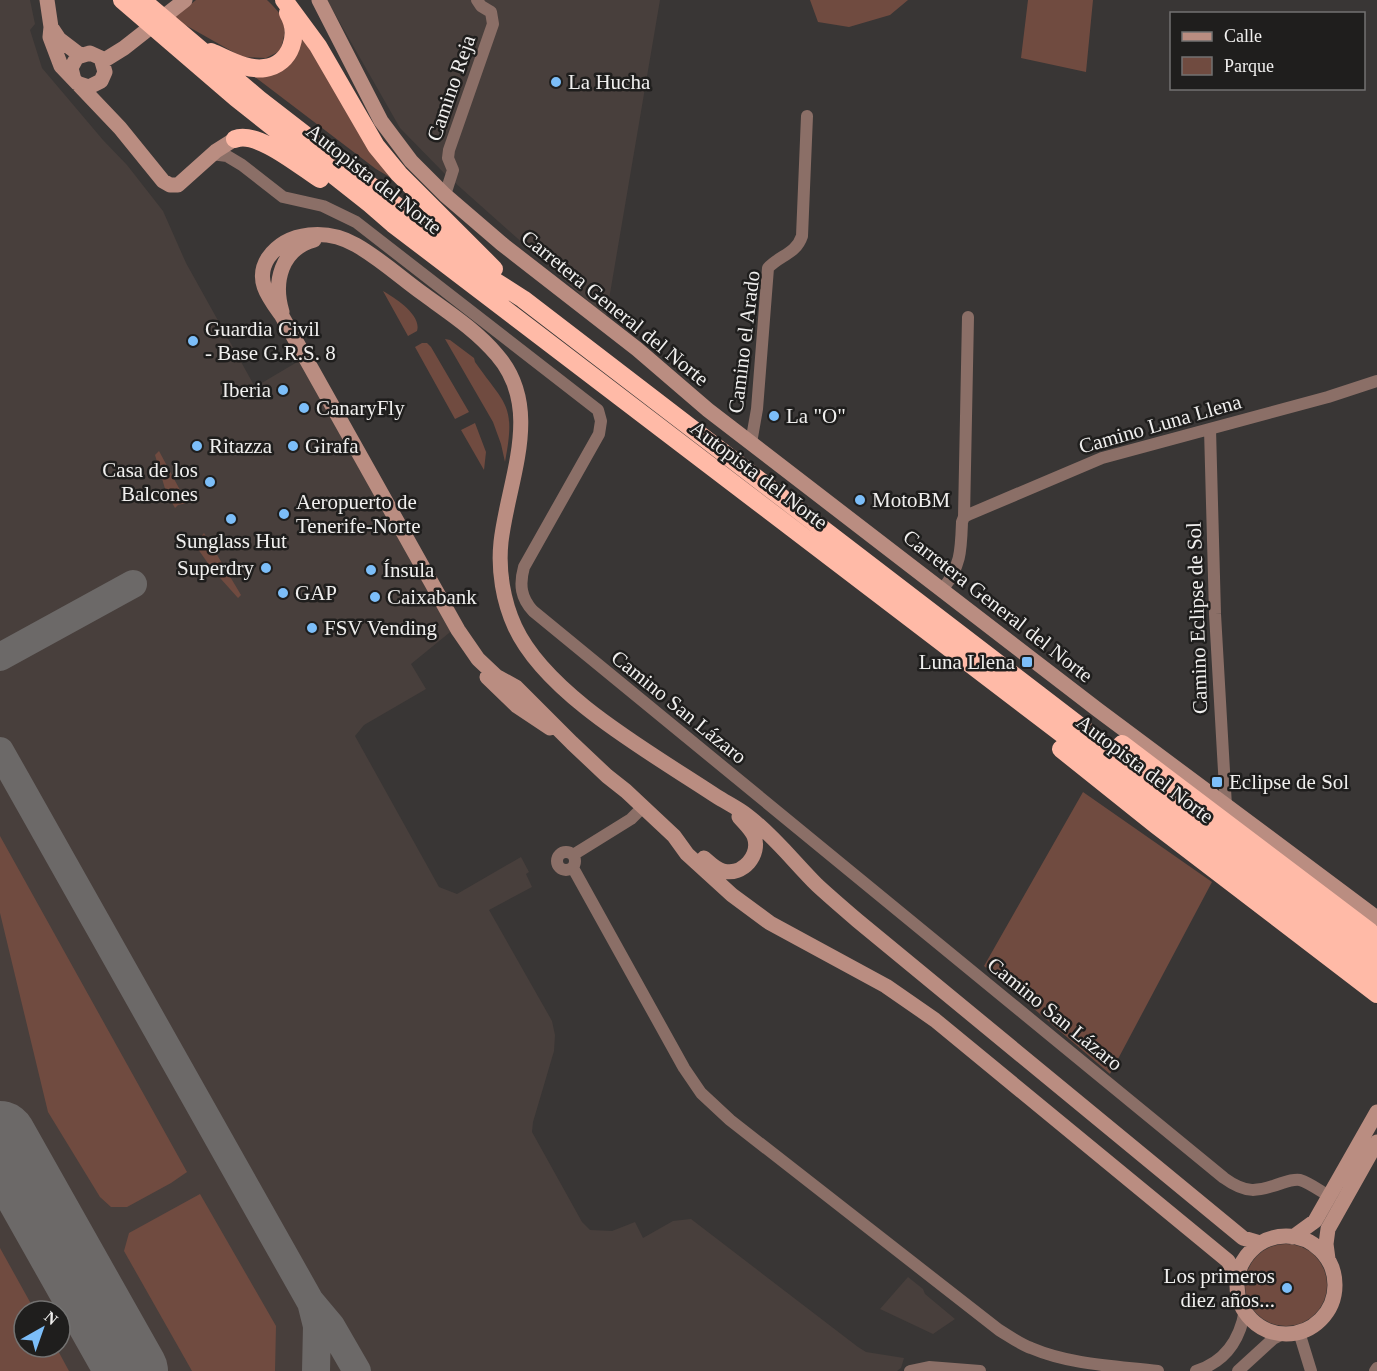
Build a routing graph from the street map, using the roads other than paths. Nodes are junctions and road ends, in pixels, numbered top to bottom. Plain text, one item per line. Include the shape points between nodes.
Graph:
1 (47, 0) edge
2 (122, 0) edge
3 (142, 0) edge
4 (184, 0) edge
5 (277, 0) edge
6 (284, 0) edge
7 (290, 0) edge
8 (319, 0) edge
9 (477, 0) edge
10 (51, 27) junction
11 (191, 43) junction
12 (318, 46) junction
13 (80, 55) junction
14 (103, 61) junction
15 (76, 82) junction
16 (807, 116) dead end
17 (235, 139) junction
18 (212, 154) junction
19 (242, 165) junction
20 (445, 195) junction
21 (393, 224) junction
22 (523, 299) junction
23 (968, 317) dead end
24 (1377, 381) edge
25 (1210, 429) junction
26 (751, 443) junction
27 (964, 518) junction
28 (943, 589) junction
29 (455, 623) junction
30 (966, 637) junction
31 (1018, 701) junction
32 (572, 743) junction
33 (727, 804) junction
34 (1226, 806) junction
35 (643, 807) junction
36 (674, 836) junction
37 (1377, 918) edge
38 (1377, 937) edge
39 (1377, 954) edge
40 (1377, 974) edge
41 (1377, 994) edge
42 (1377, 1112) edge
43 (1377, 1142) edge
44 (1329, 1196) junction
45 (1293, 1237) junction
46 (1260, 1244) junction
47 (1328, 1259) junction
48 (1238, 1278) junction
49 (1245, 1310) junction
50 (1299, 1332) junction
51 (1283, 1334) junction
52 (910, 1371) edge
53 (980, 1371) edge
54 (1158, 1371) edge
55 (1196, 1371) edge
56 (1238, 1371) edge
57 (1311, 1371) edge

1 - 10 main road
2 - 21 highway, Autopista del Norte
3 - 11 highway, Autopista del Norte
4 - 14 main road
5 - 11 highway via 293,21 295,38 290,52 280,62 266,68 246,66
6 - 12 highway
7 - 12 highway via 315,34
8 - 20 main road, Carretera General del Norte via 381,121 411,162
9 - 20 street, Camino Reja via 491,12 494,24 449,150 453,170
10 - 13 main road via 59,39
10 - 15 main road via 57,59
11 - 22 highway, Autopista del Norte via 342,164
12 - 22 highway via 376,146
13 - 14 main road via 94,54
13 - 15 main road via 72,64
14 - 15 main road via 105,72 98,83 89,87
15 - 18 main road via 167,183 178,185
16 - 26 street, Camino el Arado via 802,236 794,250 768,268
17 - 18 main road
17 - 19 street via 235,152
17 - 21 highway via 245,136 258,140
18 - 19 street, Camino San Lázaro via 227,156
19 - 44 street, Camino San Lázaro via 282,197 323,206 356,222 598,410 602,421 599,434 524,567 522,596 533,611 1224,1178 1245,1190 1300,1180
20 - 26 main road, Carretera General del Norte
21 - 31 highway, Autopista del Norte
22 - 30 highway, Autopista del Norte
23 - 27 street
24 - 25 street, Camino Luna Llena
25 - 27 street, Camino Luna Llena via 1102,458
25 - 34 street, Camino Eclipse de Sol
26 - 28 main road, Carretera General del Norte
27 - 28 street via 959,559
28 - 34 main road, Carretera General del Norte
29 - 32 main road via 478,659 496,676 516,687
29 - 32 main road via 472,662 517,706
29 - 33 main road via 283,318 278,286 281,269 294,250 309,241 328,236 355,244 464,324 500,358 520,397 520,437 504,522 501,566 509,612 527,649 584,705
30 - 38 highway via 993,650 1094,723
30 - 39 highway, Autopista del Norte
31 - 40 highway, Autopista del Norte
31 - 41 highway via 1040,732
32 - 35 main road
33 - 36 main road via 755,839 754,856 744,867 730,872 719,870
33 - 46 main road via 759,825 867,929 1243,1238
34 - 37 main road, Carretera General del Norte
35 - 36 main road
35 - 54 street via 573,862 701,1093 999,1330 1029,1348 1058,1358
36 - 48 main road via 687,854 747,906 796,938 886,986 935,1020 1228,1261
42 - 44 main road
43 - 47 main road via 1328,1229
44 - 45 main road via 1314,1221
45 - 46 main road
45 - 47 main road via 1313,1244
46 - 48 main road via 1245,1258
47 - 50 main road via 1333,1271 1334,1297 1321,1319
48 - 49 main road
49 - 51 main road via 1255,1322
49 - 55 street via 1234,1344 1207,1368
50 - 51 main road
50 - 57 street
51 - 56 street
52 - 53 street via 928,1367

